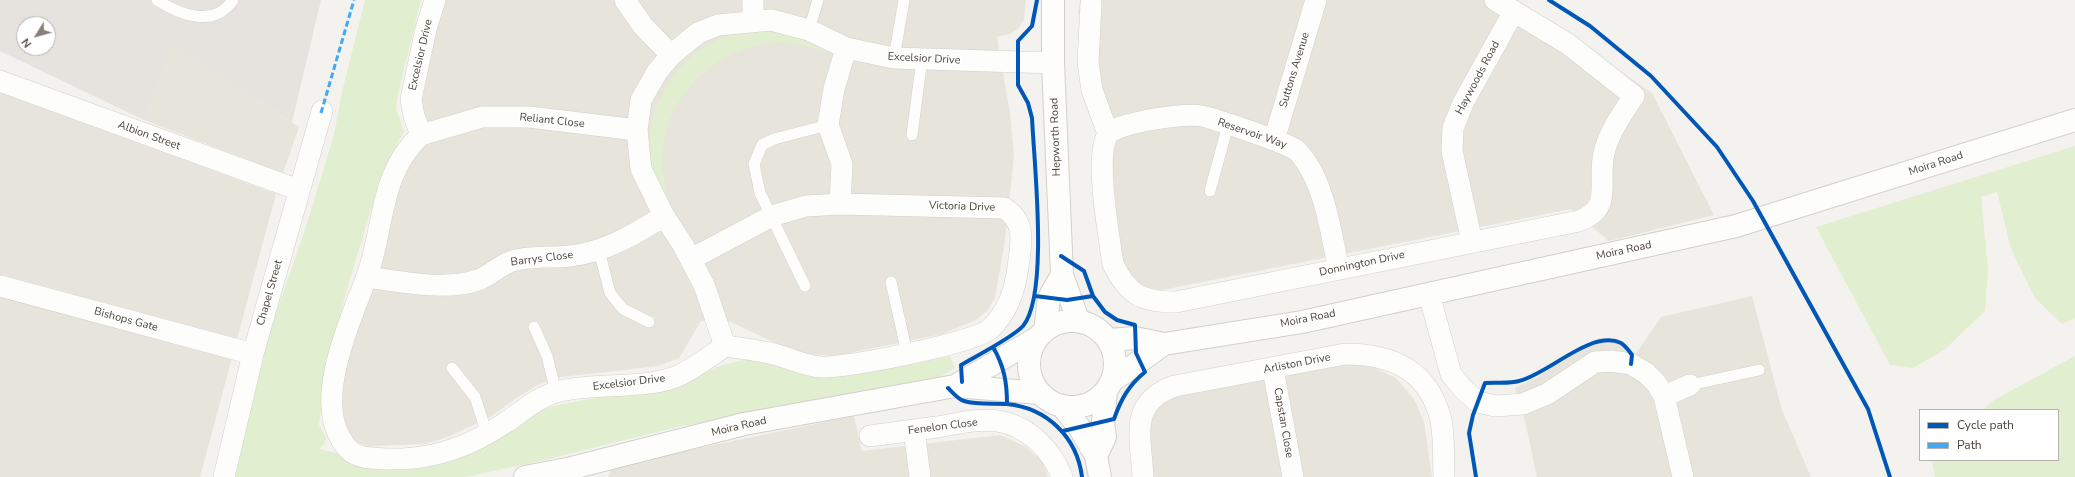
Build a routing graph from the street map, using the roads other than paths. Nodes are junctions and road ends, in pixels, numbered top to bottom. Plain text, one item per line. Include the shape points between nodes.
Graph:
1 (157, 0) edge
2 (233, 0) edge
3 (435, 0) edge
4 (625, 0) edge
5 (753, 0) edge
6 (818, 0) edge
7 (904, 0) edge
8 (1053, 0) edge
9 (1316, 0) edge
10 (1495, 0) edge
11 (1091, 4) dead end
12 (1514, 11) junction
13 (753, 22) junction
14 (809, 30) junction
15 (846, 48) junction
16 (671, 55) junction
17 (894, 58) junction
18 (922, 60) junction
19 (1053, 63) junction
20 (0, 81) edge
21 (322, 111) dead end
22 (2075, 120) edge
23 (828, 125) junction
24 (1228, 125) junction
25 (637, 130) junction
26 (1108, 134) junction
27 (912, 135) dead end
28 (421, 136) junction
29 (1274, 140) junction
30 (299, 190) junction
31 (1210, 191) dead end
32 (840, 204) junction
33 (664, 216) junction
34 (772, 216) junction
35 (1472, 242) junction
36 (599, 250) junction
37 (691, 259) junction
38 (1339, 269) junction
39 (1062, 274) junction
40 (367, 277) junction
41 (891, 282) dead end
42 (0, 286) edge
43 (805, 286) dead end
44 (1429, 294) junction
45 (1078, 320) junction
46 (649, 322) dead end
47 (534, 327) dead end
48 (1041, 334) junction
49 (1109, 340) junction
50 (1164, 344) junction
51 (726, 346) junction
52 (907, 353) junction
53 (253, 354) junction
54 (452, 368) dead end
55 (1273, 369) junction
56 (1759, 370) dead end
57 (1690, 385) joint
58 (954, 386) junction
59 (1109, 386) junction
60 (556, 392) junction
61 (1040, 393) junction
62 (1664, 396) junction
63 (1062, 406) junction
64 (914, 430) junction
65 (487, 434) junction
66 (870, 436) dead end
67 (1098, 467) edge
68 (224, 477) edge
69 (525, 477) edge
70 (920, 477) edge
71 (1062, 477) edge
72 (1143, 477) edge
73 (1293, 477) edge
74 (1444, 477) edge
75 (1682, 477) edge

1 - 2 lane via 170,8 197,17 209,17
3 - 28 street, Excelsior Drive via 411,99
4 - 16 street via 643,26
5 - 13 street
6 - 14 lane
7 - 17 lane
8 - 19 street, Hepworth Road
9 - 29 street, Suttons Avenue
10 - 12 street, Donnington Drive
11 - 26 street via 1088,63 1092,90
12 - 35 street, Haywoods Road via 1463,103 1453,128 1452,151
12 - 35 street, Donnington Drive via 1568,44 1634,96 1611,134 1604,153 1602,196 1594,214 1579,222
13 - 14 street, Excelsior Drive via 771,20
13 - 16 street, Excelsior Drive via 718,25 698,33
14 - 15 street, Excelsior Drive
15 - 17 street, Excelsior Drive
15 - 23 street via 834,89
16 - 25 street, Excelsior Drive via 657,72 641,100
17 - 18 street, Excelsior Drive
18 - 19 street, Excelsior Drive
18 - 27 lane
19 - 39 street, Hepworth Road
20 - 30 street, Albion Street
21 - 30 street, Chapel Street
22 - 44 street, Moira Road via 1736,226
23 - 32 street via 842,164
23 - 34 lane via 774,139 762,145 754,164 755,175 760,193
24 - 26 street, Reservoir Way via 1202,116 1182,116 1120,127
24 - 29 street, Reservoir Way
24 - 31 lane
25 - 28 street, Reliant Close via 529,117 482,117
25 - 33 street, Excelsior Drive via 641,169
26 - 38 street, Donnington Drive via 1104,141 1102,169 1113,264 1127,287 1137,295 1154,302 1176,302
28 - 40 street, Excelsior Drive via 408,147 398,162 390,183
29 - 38 street, Reservoir Way via 1296,150 1313,173 1319,185
30 - 53 street, Chapel Street
32 - 34 street, Victoria Drive via 806,206
32 - 52 street, Victoria Drive via 1004,208 1018,221 1022,236 1015,289 997,321 989,330 964,340
33 - 36 street, Barrys Close via 634,235
33 - 37 street, Excelsior Drive
34 - 37 street, Victoria Drive
34 - 43 lane
35 - 38 street, Donnington Drive
36 - 40 street, Barrys Close via 570,256 517,260 469,282 427,285
36 - 46 lane via 610,293 623,309
37 - 51 street, Excelsior Drive via 704,285
39 - 45 street, Hepworth Road
39 - 48 street via 1049,298
40 - 65 street, Excelsior Drive via 334,377 332,420 345,445 353,453 368,458 407,459 445,452
41 - 52 lane
42 - 53 street, Bishops Gate
44 - 50 street, Moira Road via 1302,322
44 - 62 street via 1451,374 1478,402 1495,406 1523,404 1547,394 1595,362 1611,361 1631,364 1646,373
45 - 48 street via 1054,324
45 - 49 street via 1090,324
47 - 60 lane via 547,356
48 - 58 street, Moira Road
48 - 61 street via 1031,349 1029,360 1030,372
49 - 50 street, Moira Road via 1135,338
49 - 59 street via 1116,367
50 - 59 street, Moira Road
51 - 52 street, Victoria Drive via 771,353 795,362 820,367 841,367
51 - 60 street, Excelsior Drive via 677,376 657,381
53 - 68 street, Chapel Street
54 - 65 lane via 475,397
55 - 72 street, Arliston Drive via 1175,386 1161,390 1151,397 1140,418
55 - 73 street, Capstan Close
55 - 74 street, Arliston Drive via 1345,354 1376,356 1400,364 1423,382 1440,414
56 - 57 lane
57 - 62 street
58 - 61 street, Moira Road
58 - 69 street, Moira Road via 744,424 572,468
59 - 63 street via 1097,399 1087,404
59 - 67 street via 1103,422 1105,437
60 - 65 street, Excelsior Drive via 524,408
61 - 63 street
62 - 75 street
63 - 67 street via 1079,427
64 - 66 street, Fenelon Close
64 - 70 street
64 - 71 street, Fenelon Close via 968,422 998,421 1032,436 1046,448 1054,458

